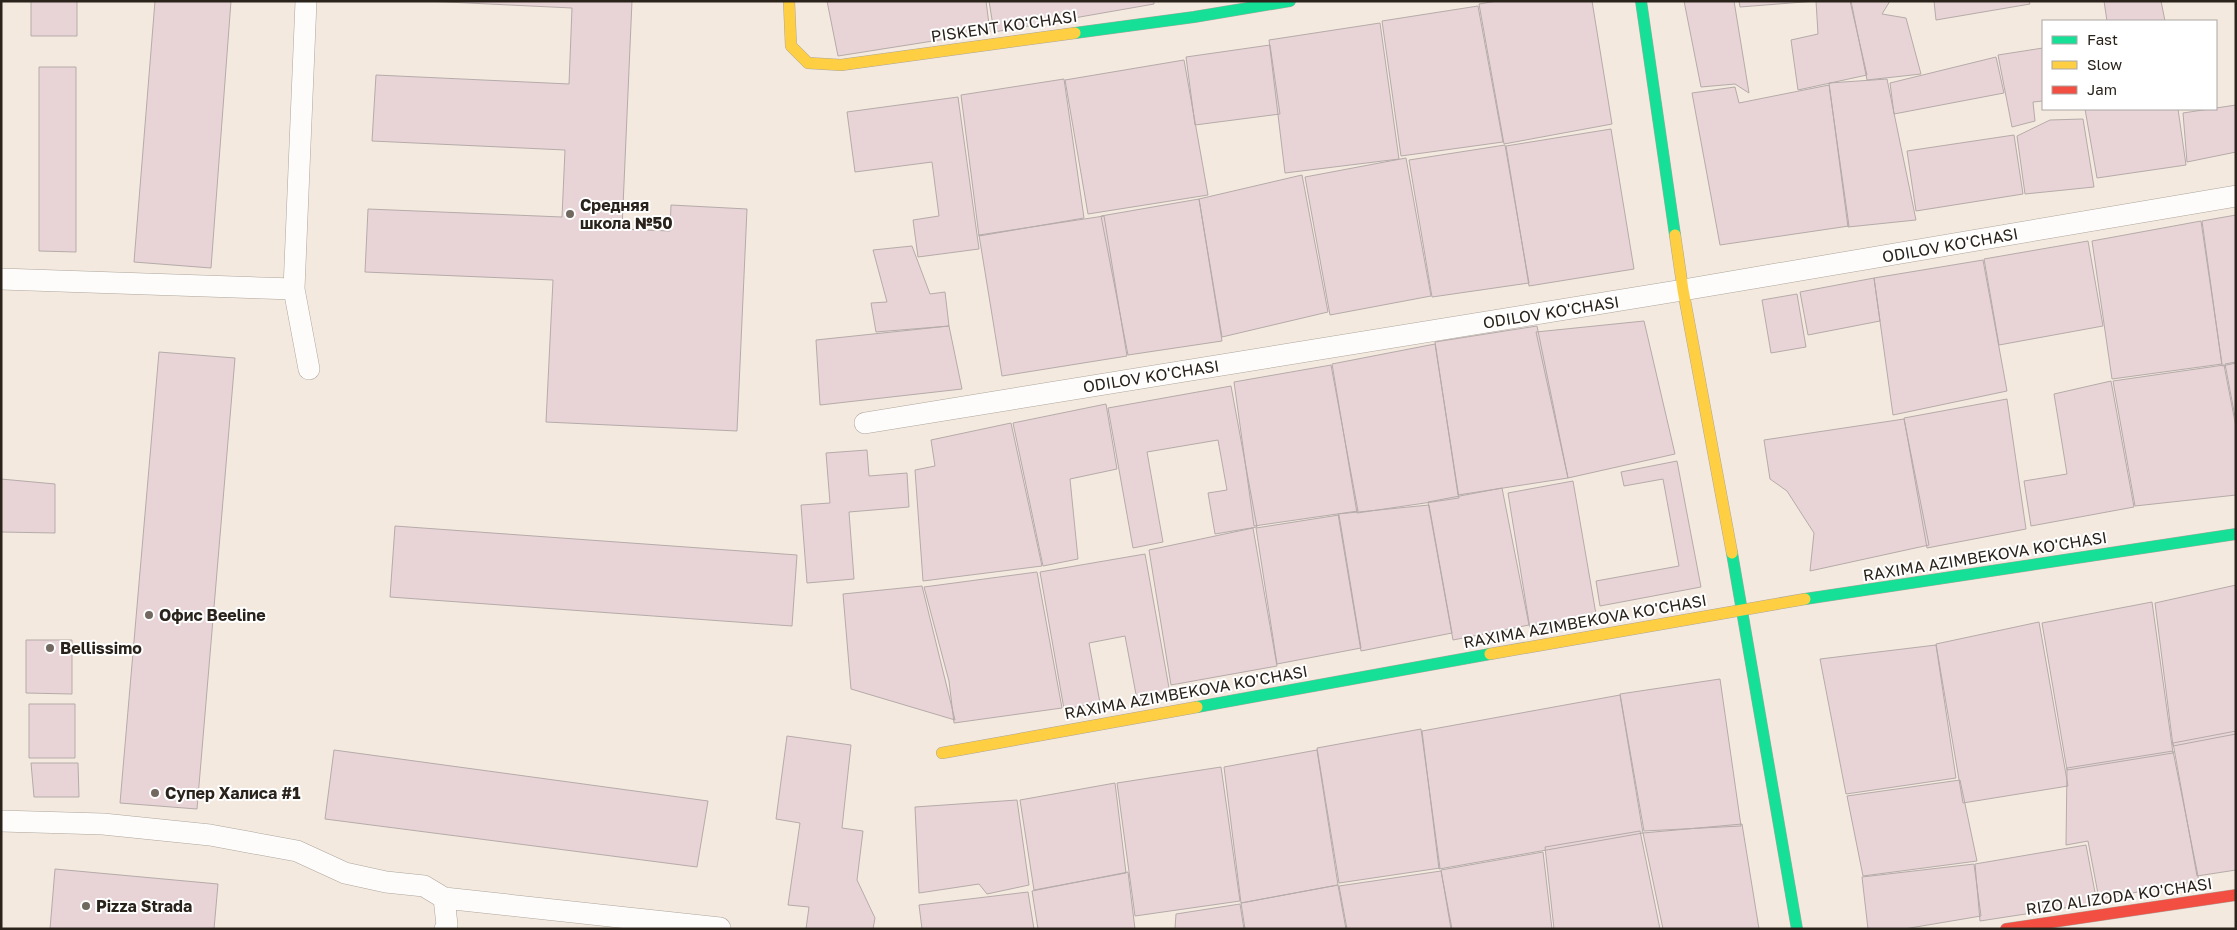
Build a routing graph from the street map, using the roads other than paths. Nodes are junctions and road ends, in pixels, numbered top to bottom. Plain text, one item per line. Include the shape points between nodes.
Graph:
1 (306, 1) edge
2 (789, 1) edge
3 (1290, 1) edge
4 (1641, 1) edge
5 (2236, 196) edge
6 (1, 279) edge
7 (294, 289) junction
8 (1683, 290) junction
9 (308, 369) dead end
10 (865, 423) dead end
11 (2236, 534) edge
12 (1742, 609) junction
13 (942, 753) dead end
14 (1, 821) edge
15 (2236, 895) edge
16 (444, 898) junction
17 (720, 928) edge
18 (445, 929) edge
19 (1798, 929) edge
20 (2006, 929) edge

1 - 7 lane
2 - 3 street, PISKENT KO'CHASI via 791,46 808,62 841,65
4 - 8 street
5 - 8 lane, ODILOV KO'CHASI
6 - 7 lane
7 - 9 lane
8 - 10 lane, ODILOV KO'CHASI
8 - 12 street
11 - 12 street, RAXIMA AZIMBEKOVA KO'CHASI
12 - 13 street, RAXIMA AZIMBEKOVA KO'CHASI
12 - 19 street
14 - 16 lane via 103,824 210,835 297,851 345,873 424,886
15 - 20 street, RIZO ALIZODA KO'CHASI
16 - 17 lane
16 - 18 lane

